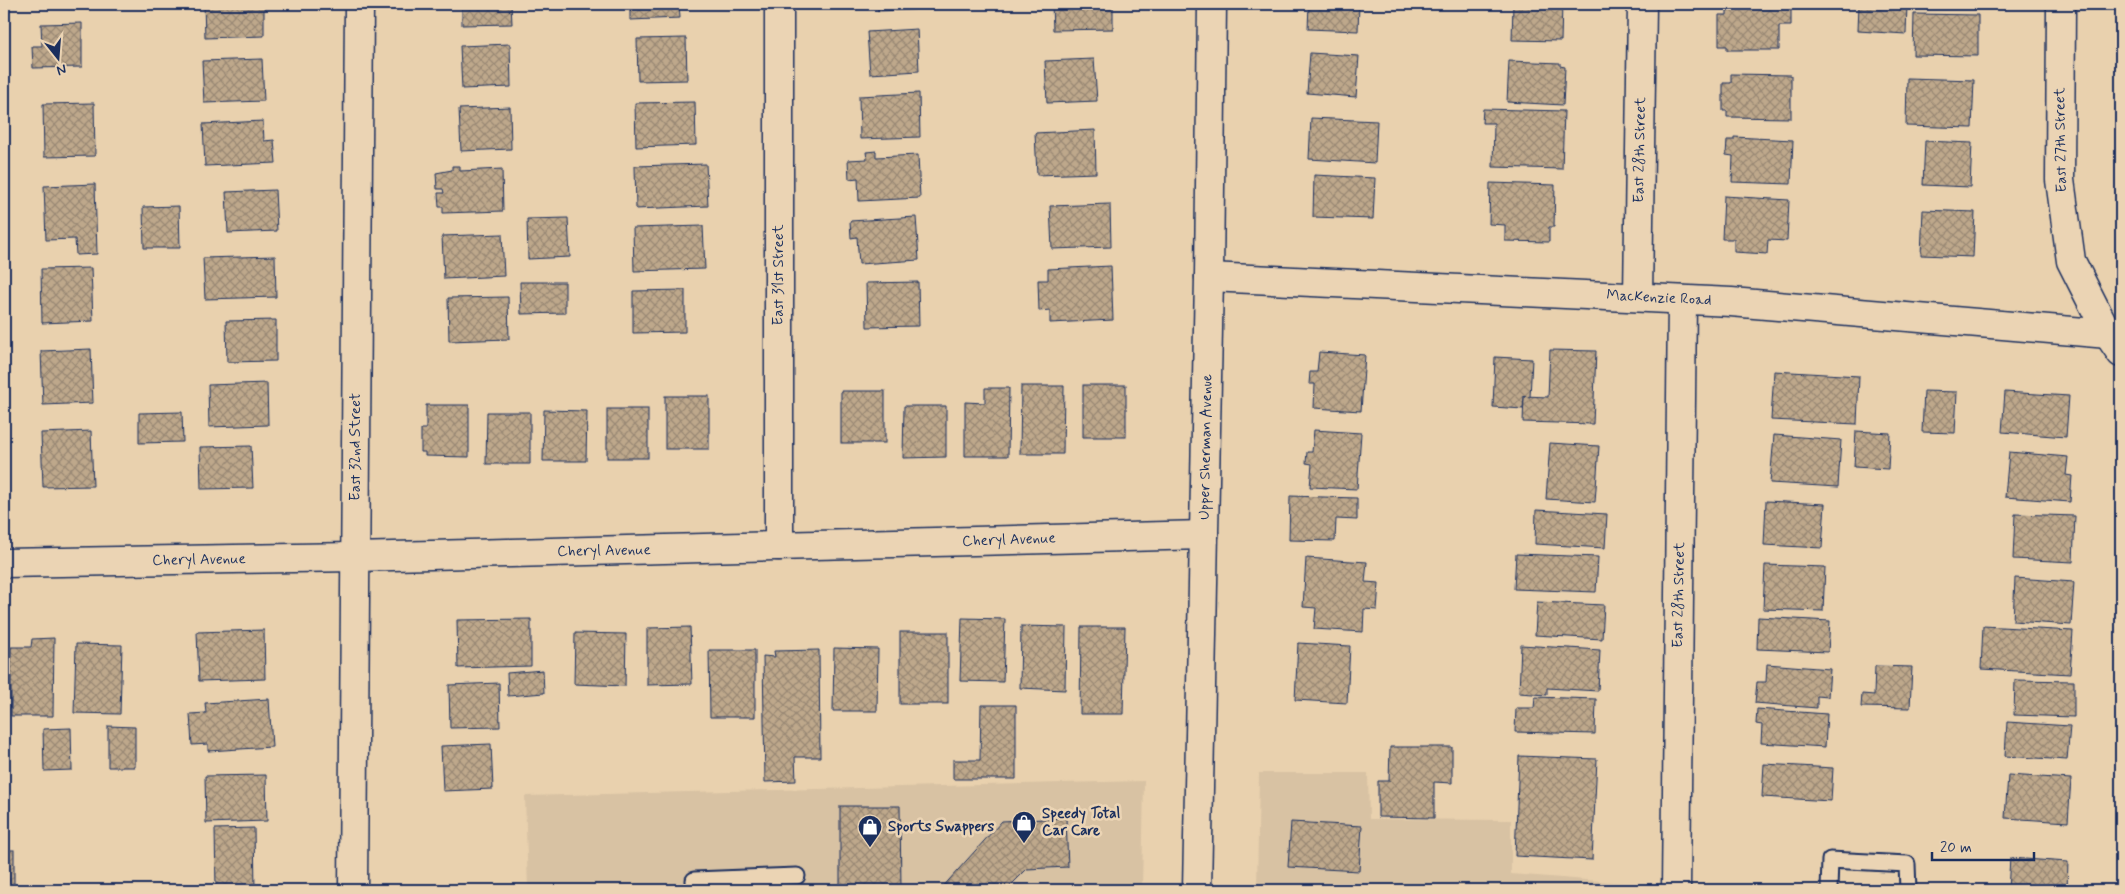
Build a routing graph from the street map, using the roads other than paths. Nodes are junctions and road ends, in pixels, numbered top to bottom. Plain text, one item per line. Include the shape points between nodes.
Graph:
1 (359, 4) edge
2 (779, 4) edge
3 (1212, 4) edge
4 (1642, 4) edge
5 (2061, 4) edge
6 (1209, 277) junction
7 (1638, 297) junction
8 (1682, 300) junction
9 (2114, 344) edge
10 (1204, 535) junction
11 (779, 546) junction
12 (355, 557) junction
13 (4, 563) edge
14 (796, 876) dead end
15 (353, 890) edge
16 (694, 890) edge
17 (1197, 890) edge
18 (1676, 890) edge
19 (1829, 890) edge
20 (1908, 890) edge

1 - 12 street, East 32nd Street
2 - 11 street, East 31st Street
3 - 6 street, Upper Sherman Avenue
4 - 7 street, East 28th Street
5 - 9 street, East 27th Street via 2060,180 2071,261
6 - 7 street, MacKenzie Road
6 - 10 street, Upper Sherman Avenue
7 - 8 street, MacKenzie Road
8 - 9 street, MacKenzie Road via 1731,302
8 - 18 street, East 28th Street
10 - 11 street, Cheryl Avenue
10 - 17 street, Upper Sherman Avenue
11 - 12 street, Cheryl Avenue
12 - 13 street, Cheryl Avenue
12 - 15 street, East 32nd Street
14 - 16 lane via 694,880
19 - 20 lane via 1830,860 1907,864

